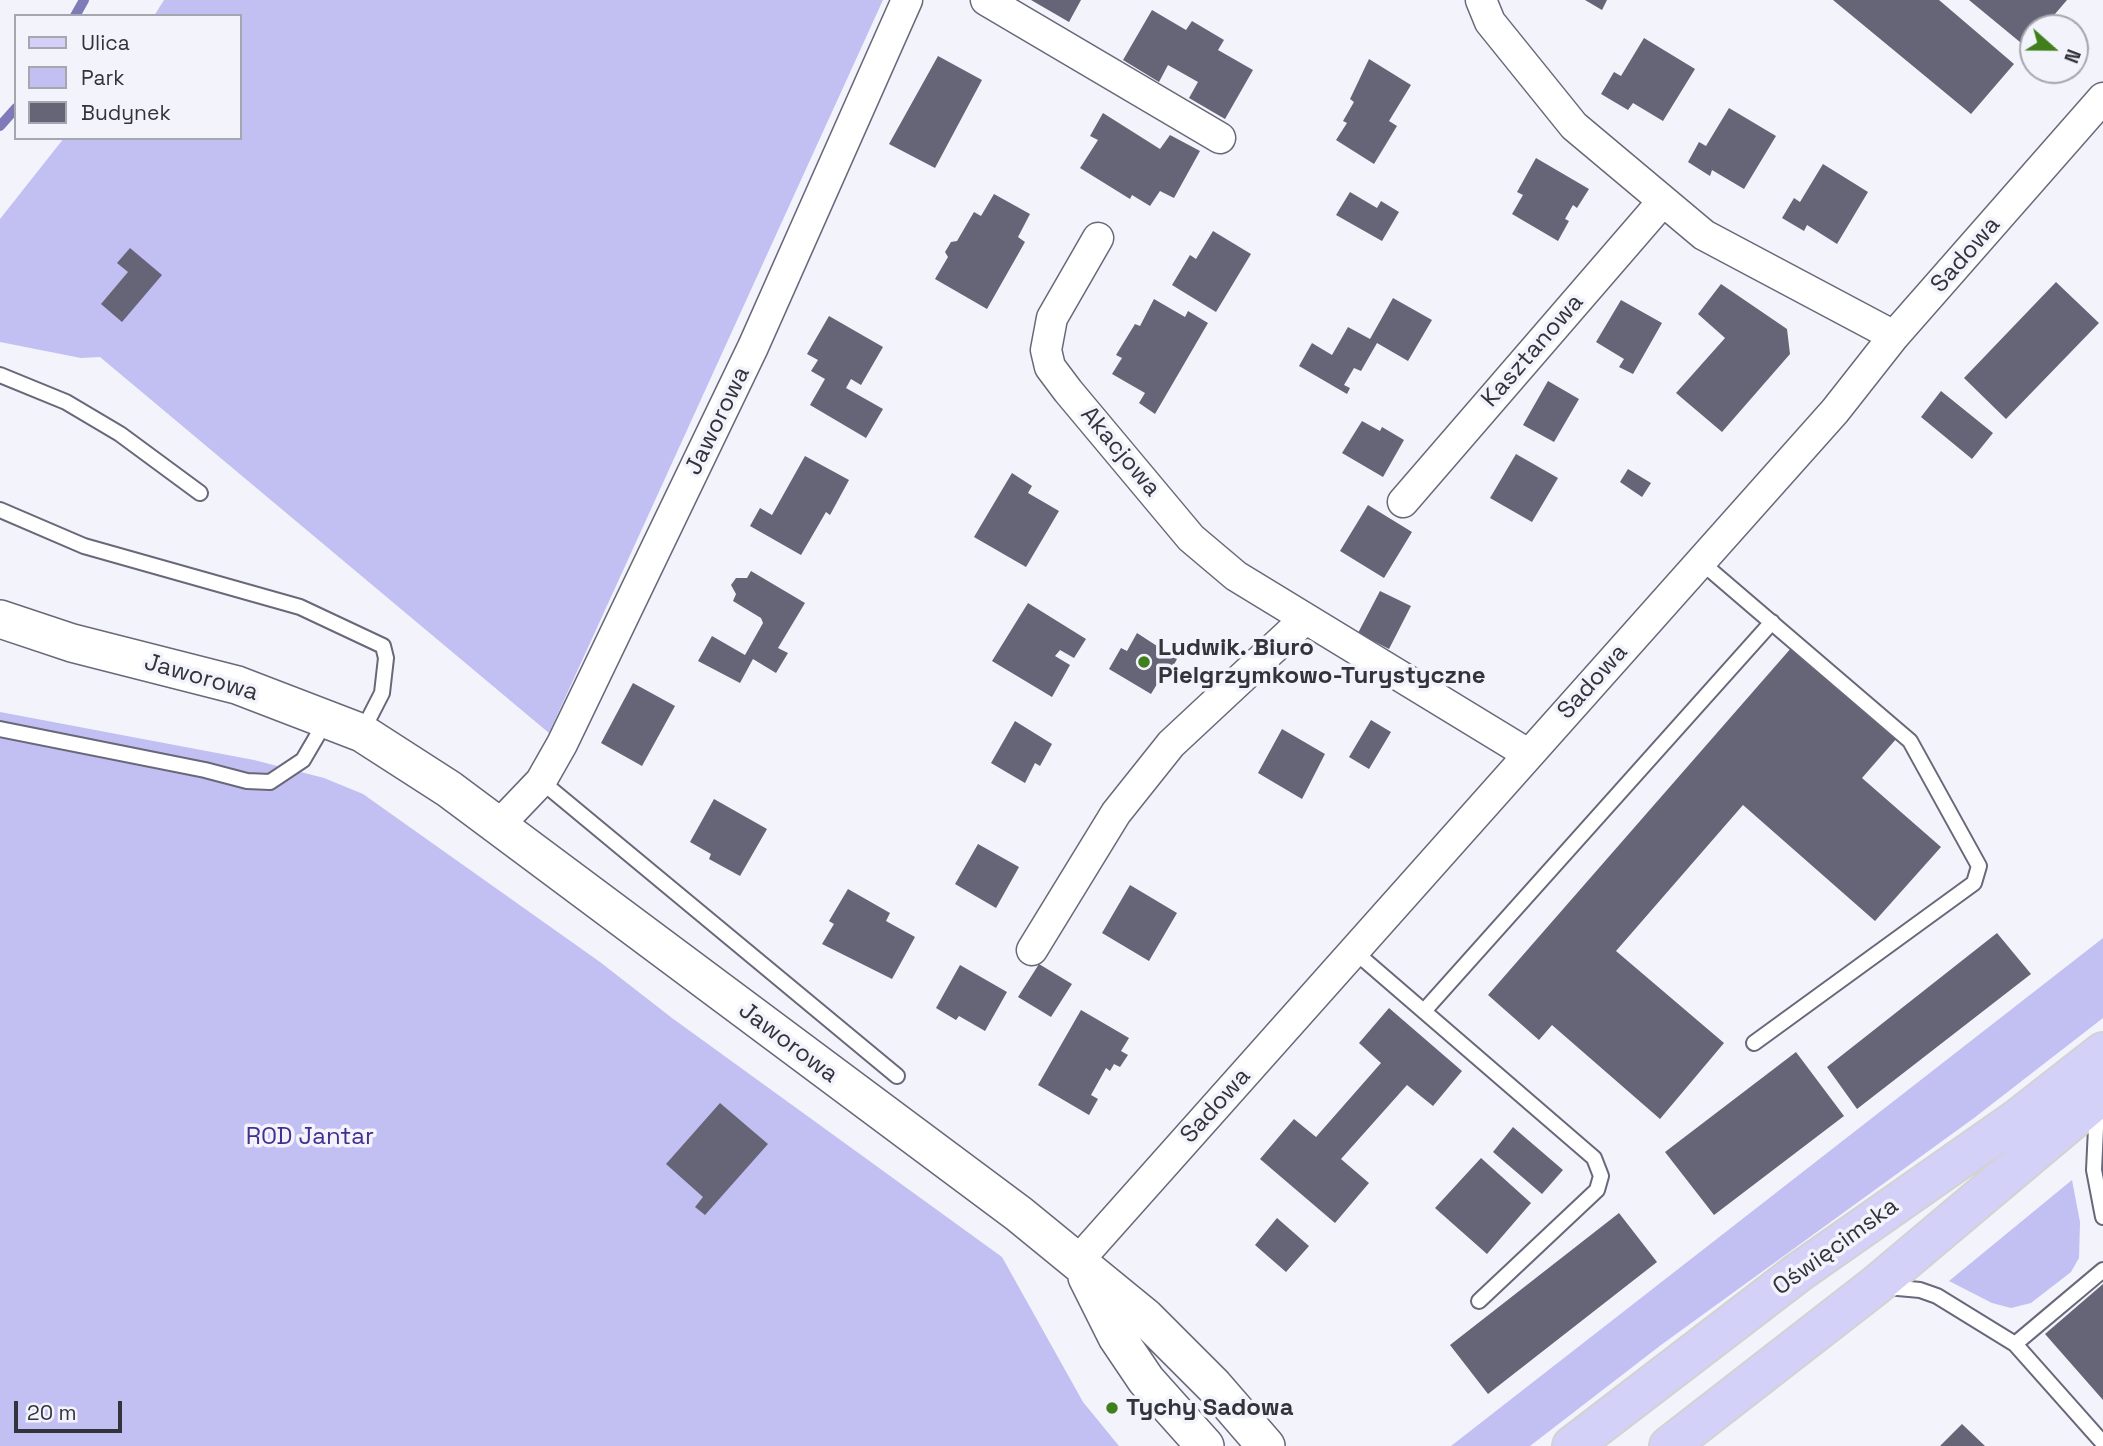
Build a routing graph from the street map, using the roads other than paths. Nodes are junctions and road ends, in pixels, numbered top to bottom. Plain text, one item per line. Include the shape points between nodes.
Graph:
1 (907, 0) edge
2 (986, 0) edge
3 (1480, 0) edge
4 (2103, 98) edge
5 (1220, 138) dead end
6 (1663, 201) junction
7 (1098, 238) dead end
8 (1894, 336) junction
9 (0, 375) edge
10 (200, 494) dead end
11 (1403, 502) dead end
12 (0, 510) edge
13 (1701, 562) junction
14 (1305, 619) junction
15 (0, 620) edge
16 (1772, 622) junction
17 (327, 719) junction
18 (0, 729) edge
19 (362, 733) junction
20 (1528, 754) junction
21 (541, 781) junction
22 (499, 825) junction
23 (1032, 950) dead end
24 (1354, 951) junction
25 (1424, 1011) junction
26 (1754, 1043) dead end
27 (2103, 1052) edge
28 (897, 1076) dead end
29 (2103, 1094) edge
30 (2103, 1106) edge
31 (2103, 1217) edge
32 (1077, 1262) junction
33 (2103, 1270) edge
34 (1875, 1286) junction
35 (1479, 1301) dead end
36 (2015, 1344) junction
37 (2103, 1443) edge
38 (1205, 1446) edge
39 (1266, 1446) edge
40 (1572, 1446) edge
41 (1669, 1446) edge

1 - 21 street, Jaworowa via 753,347
2 - 5 street
3 - 6 street via 1490,22 1574,126
4 - 8 street, Sadowa
6 - 8 street via 1704,235
6 - 11 street, Kasztanowa
7 - 14 street, Akacjowa via 1052,318 1046,350 1050,367 1191,538 1236,576
8 - 13 street, Sadowa via 1835,411
9 - 10 lane via 66,402 120,434
12 - 19 lane via 84,547 299,607 383,646 382,693
13 - 16 lane
13 - 20 street, Sadowa
14 - 20 street, Akacjowa
14 - 23 street via 1171,744 1116,813
15 - 17 street, Jaworowa via 237,685
16 - 25 lane
16 - 26 lane via 1910,741 1979,866 1974,883
17 - 18 lane via 303,760 270,782
17 - 19 street, Jaworowa
19 - 22 street, Jaworowa
20 - 24 street, Sadowa
21 - 22 street, Jaworowa
21 - 28 lane
22 - 32 street, Jaworowa via 1019,1213
24 - 25 lane
24 - 32 street, Sadowa
25 - 35 lane via 1594,1158 1601,1176 1597,1191
27 - 40 main road, Oświęcimska via 2015,1121 1799,1272
29 - 34 main road, Oświęcimska
30 - 31 lane via 2096,1128 2094,1170
32 - 38 street via 1146,1380
32 - 39 street via 1145,1317
33 - 36 lane
34 - 36 lane via 1937,1296
34 - 41 main road, Oświęcimska
36 - 37 lane

